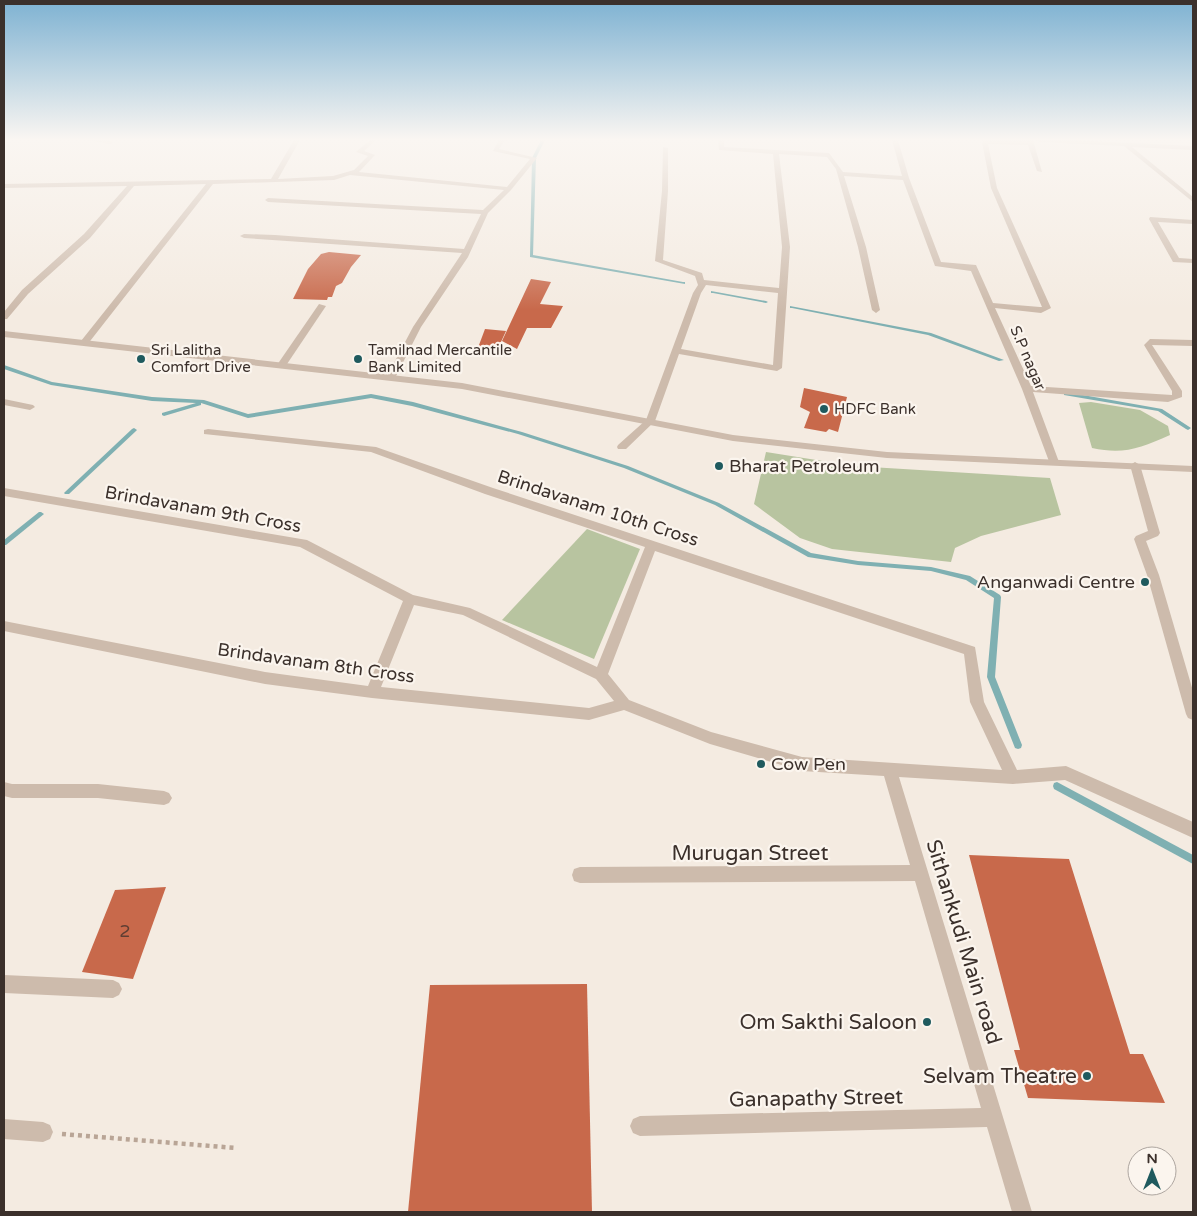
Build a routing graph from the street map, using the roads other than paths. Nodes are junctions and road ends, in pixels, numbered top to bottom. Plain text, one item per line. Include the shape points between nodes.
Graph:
1 (120, 197) edge
2 (200, 197) edge
3 (501, 197) edge
4 (665, 197) edge
5 (781, 197) edge
6 (847, 197) edge
7 (913, 197) edge
8 (998, 197) edge
9 (268, 200) dead end
10 (485, 212) junction
11 (1193, 222) edge
12 (244, 236) dead end
13 (467, 251) junction
14 (1193, 261) edge
15 (701, 282) junction
16 (783, 291) junction
17 (989, 305) junction
18 (322, 306) dead end
19 (876, 310) dead end
20 (4, 317) edge
21 (4, 334) edge
22 (84, 343) junction
23 (1193, 343) edge
24 (676, 351) junction
25 (282, 365) junction
26 (391, 378) junction
27 (1027, 389) junction
28 (4, 402) edge
29 (30, 407) dead end
30 (650, 421) junction
31 (208, 432) dead end
32 (622, 448) dead end
33 (1054, 462) junction
34 (1135, 465) junction
35 (1193, 469) edge
36 (4, 492) edge
37 (652, 544) junction
38 (410, 599) junction
39 (4, 626) edge
40 (601, 675) junction
41 (372, 692) junction
42 (624, 704) junction
43 (1193, 714) edge
44 (890, 770) junction
45 (1012, 777) junction
46 (4, 789) edge
47 (164, 798) dead end
48 (1193, 830) edge
49 (920, 873) junction
50 (580, 875) dead end
51 (4, 984) edge
52 (113, 989) dead end
53 (993, 1117) junction
54 (640, 1126) dead end
55 (4, 1130) edge
56 (43, 1132) road end
57 (1022, 1212) edge

1 - 20 street via 87,236 26,292
2 - 22 street
3 - 10 street
4 - 15 street via 659,261 699,274
5 - 16 street via 786,247
6 - 19 street
7 - 17 street, S.P nagar via 938,264 973,268
8 - 17 street via 1047,308
9 - 10 street
10 - 13 street
11 - 14 street via 1153,219 1176,260
12 - 13 street
13 - 26 street via 417,326
15 - 16 street
15 - 24 street
16 - 24 street via 777,368
17 - 27 street, S.P nagar
18 - 25 street
21 - 22 street
22 - 25 street
23 - 27 street via 1150,342 1148,345 1177,391 1177,397
24 - 30 street
25 - 26 street
26 - 30 street via 462,386
27 - 33 street, S.P nagar
28 - 29 street
30 - 32 street
30 - 33 street via 733,438 887,455
31 - 37 street, Brindavanam 10th Cross via 372,449
33 - 34 street
34 - 35 street
34 - 43 street via 1154,533 1140,539
36 - 38 street, Brindavanam 9th Cross via 303,544
37 - 40 street
37 - 45 street, Brindavanam 10th Cross via 970,650 977,702
38 - 40 street, Brindavanam 9th Cross via 466,612
38 - 41 street
39 - 41 street, Brindavanam 8th Cross via 265,678
40 - 42 street, Brindavanam 9th Cross
41 - 42 street, Brindavanam 8th Cross via 589,714
42 - 44 street via 710,738 802,764
44 - 45 street
44 - 49 street, Sithankudi Main road
45 - 48 street via 1066,773
46 - 47 street via 98,791
49 - 50 street, Murugan Street
49 - 53 street, Sithankudi Main road
51 - 52 street
53 - 54 street, Ganapathy Street
53 - 57 street, Sithankudi Main road
55 - 56 street

